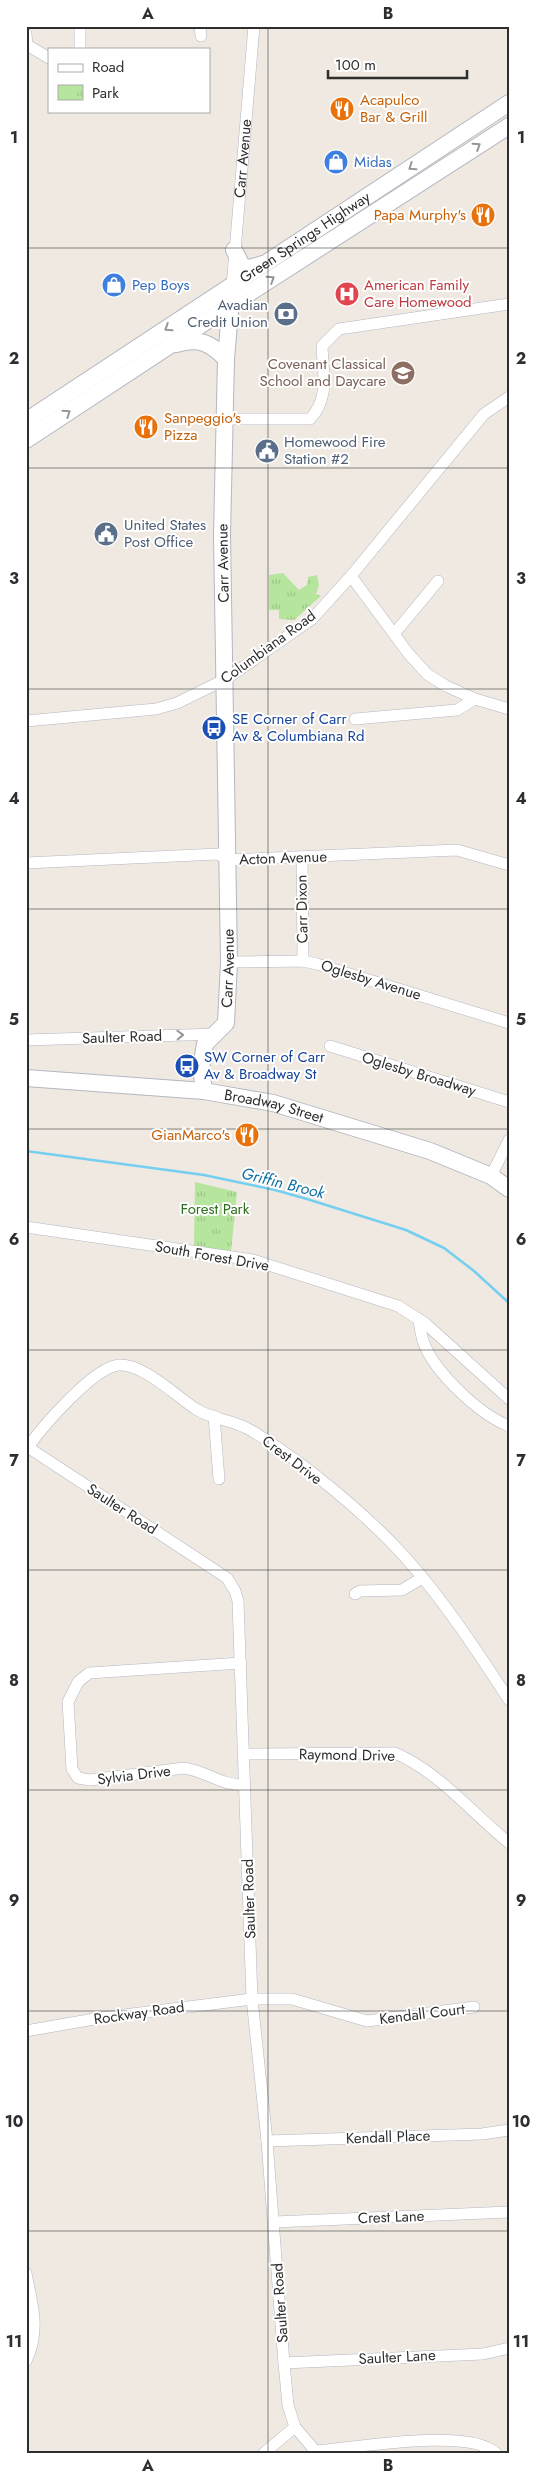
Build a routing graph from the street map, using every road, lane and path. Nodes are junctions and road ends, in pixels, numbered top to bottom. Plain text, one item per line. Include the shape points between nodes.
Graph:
1 (80, 26) edge
2 (254, 26) edge
3 (26, 34) edge
4 (80, 48) edge
5 (48, 57) edge
6 (509, 103) edge
7 (509, 126) edge
8 (234, 250) junction
9 (268, 263) junction
10 (232, 286) junction
11 (509, 304) edge
12 (230, 305) junction
13 (168, 346) junction
14 (226, 358) junction
15 (509, 397) edge
16 (225, 419) junction
17 (26, 422) edge
18 (26, 440) edge
19 (351, 576) junction
20 (438, 581) dead end
21 (394, 634) junction
22 (226, 679) junction
23 (475, 699) junction
24 (509, 709) edge
25 (354, 719) dead end
26 (26, 721) edge
27 (302, 858) junction
28 (228, 860) junction
29 (26, 863) edge
30 (509, 865) edge
31 (303, 961) junction
32 (229, 962) junction
33 (509, 1023) edge
34 (218, 1034) junction
35 (26, 1040) edge
36 (330, 1046) dead end
37 (26, 1078) edge
38 (204, 1091) junction
39 (509, 1102) edge
40 (509, 1140) edge
41 (491, 1176) junction
42 (509, 1189) edge
43 (26, 1227) edge
44 (419, 1319) junction
45 (509, 1399) edge
46 (214, 1416) junction
47 (509, 1426) edge
48 (27, 1446) edge
49 (219, 1479) dead end
50 (422, 1578) junction
51 (355, 1594) dead end
52 (241, 1663) junction
53 (509, 1700) edge
54 (244, 1754) junction
55 (244, 1785) junction
56 (509, 1843) edge
57 (252, 1998) junction
58 (474, 2007) dead end
59 (26, 2031) edge
60 (509, 2130) edge
61 (268, 2140) junction
62 (509, 2212) edge
63 (274, 2222) junction
64 (26, 2273) edge
65 (509, 2348) edge
66 (26, 2361) edge
67 (284, 2363) junction
68 (295, 2427) junction
69 (316, 2452) edge
70 (264, 2453) edge
71 (496, 2453) edge

1 - 4 street
2 - 8 street, Carr Avenue
3 - 5 street via 27,45
6 -> 9 street, Green Springs Highway
12 -> 7 street, Green Springs Highway
8 - 9 street via 242,266 249,268
8 - 10 street, Carr Avenue
9 - 10 street, Green Springs Highway
10 - 12 street, Carr Avenue
10 -> 17 street, Green Springs Highway
11 - 16 street via 339,329 322,346 324,396 310,419
12 - 13 street, Green Springs Highway
12 - 14 street, Carr Avenue
13 - 14 street via 191,339 212,345
18 -> 13 street, Green Springs Highway
14 - 16 street, Carr Avenue
15 - 19 street, Columbiana Road via 484,414
16 - 22 street, Carr Avenue via 222,535
19 - 21 street
19 - 22 street, Columbiana Road via 312,619
20 - 21 street
21 - 23 street via 427,674
22 - 26 street, Columbiana Road via 177,703 156,709
22 - 28 street, Carr Avenue
23 - 24 street
23 - 25 street via 457,710
27 - 28 street, Acton Avenue
27 - 30 street, Acton Avenue via 456,850
27 - 31 street, Carr Dixon
28 - 29 street, Acton Avenue via 218,854
28 - 32 street, Carr Avenue
31 - 32 street, Oglesby Avenue
31 - 33 street, Oglesby Avenue
32 - 34 street, Carr Avenue via 226,1023
35 -> 34 street, Saulter Road
34 - 38 street, Carr Avenue via 205,1044 201,1068
36 - 39 street, Oglesby Broadway
37 - 38 street, Broadway Street
38 - 41 street, Broadway Street via 273,1103 430,1151
40 - 41 street
41 - 42 street, Broadway Street
43 - 44 street, South Forest Drive via 253,1260 398,1306
44 - 45 street, South Forest Drive
44 - 47 street via 420,1334 432,1360 484,1413
46 - 48 street, Crest Drive via 203,1413 133,1367 119,1365 103,1369 42,1427
46 - 49 street
46 - 50 street, Crest Drive via 251,1430 302,1464 382,1536
48 - 52 street, Saulter Road via 227,1578 238,1601
50 - 51 street via 402,1590
50 - 53 street, Crest Drive
52 - 54 street, Saulter Road
52 - 55 street, Sylvia Drive via 89,1673 78,1682 68,1702 69,1747 72,1770 78,1778 90,1780 184,1768 229,1785
54 - 55 street, Saulter Road
54 - 56 street, Raymond Drive via 395,1753 411,1760
55 - 57 street, Saulter Road
57 - 58 street, Kendall Court via 292,2000 367,2021
57 - 59 street, Rockway Road
57 - 61 street, Saulter Road
60 - 61 street, Kendall Place via 482,2134
61 - 63 street, Saulter Road
62 - 63 street, Crest Lane
63 - 67 street, Saulter Road
64 - 66 street via 36,2325 34,2345
65 - 67 street, Saulter Lane via 483,2354
67 - 68 street, Saulter Road via 288,2404
68 - 69 street, Saulter Road
68 - 70 street
69 - 71 street via 380,2444 460,2440

